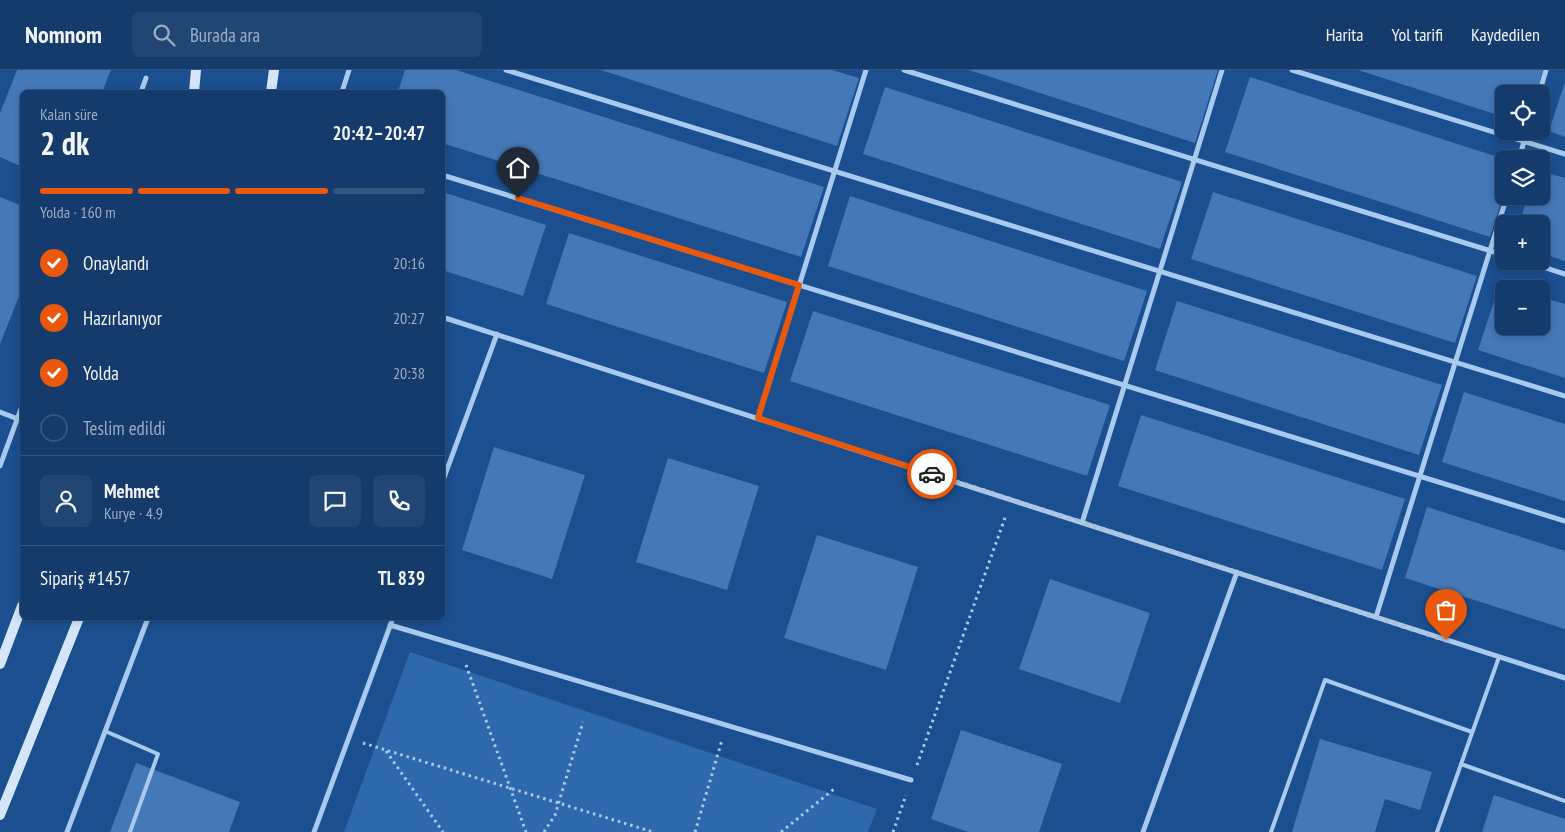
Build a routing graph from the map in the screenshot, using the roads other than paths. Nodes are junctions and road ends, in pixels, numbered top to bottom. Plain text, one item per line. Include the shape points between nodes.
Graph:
1 (196, 70) edge
2 (274, 70) edge
3 (349, 70) edge
4 (506, 70) edge
5 (866, 70) edge
6 (904, 70) edge
7 (1222, 70) edge
8 (1292, 70) edge
9 (1546, 70) edge
10 (146, 78) dead end
11 (1542, 85) edge
12 (142, 90) edge
13 (194, 90) edge
14 (272, 90) edge
15 (343, 90) edge
16 (1524, 141) junction
17 (1521, 150) edge
18 (1565, 154) edge
19 (1195, 160) junction
20 (835, 171) junction
21 (445, 176) edge
22 (1504, 205) edge
23 (1490, 251) junction
24 (1495, 252) edge
25 (1550, 269) edge
26 (1160, 271) junction
27 (1565, 274) edge
28 (799, 285) junction
29 (445, 318) edge
30 (497, 334) junction
31 (1455, 362) junction
32 (1124, 385) junction
33 (1565, 396) edge
34 (0, 412) edge
35 (20, 412) edge
36 (758, 418) junction
37 (18, 419) junction
38 (0, 466) edge
39 (445, 475) edge
40 (1420, 477) junction
41 (1565, 521) edge
42 (1082, 523) junction
43 (1237, 572) junction
44 (20, 611) edge
45 (1376, 617) junction
46 (78, 620) edge
47 (147, 620) edge
48 (392, 620) edge
49 (390, 625) junction
50 (1499, 657) junction
51 (0, 664) edge
52 (1565, 678) edge
53 (105, 731) junction
54 (1472, 732) junction
55 (1461, 764) junction
56 (911, 780) road end
57 (1565, 801) edge
58 (0, 815) edge
59 (67, 832) edge
60 (130, 832) edge
61 (314, 832) edge
62 (1143, 832) edge
63 (1271, 832) edge
64 (1437, 832) edge

1 - 13 street
2 - 14 street
3 - 15 street
4 - 20 street
5 - 20 street
6 - 19 street
7 - 19 street
8 - 16 street
9 - 11 street
10 - 12 street
16 - 17 street
16 - 18 street
19 - 23 street
19 - 26 street
20 - 26 street
20 - 28 street
21 - 28 street
22 - 23 street
23 - 24 street
23 - 31 street
25 - 27 street
26 - 31 street
26 - 32 street
28 - 32 street
28 - 36 street
29 - 30 street
30 - 36 street
30 - 39 street
31 - 33 street
31 - 40 street
32 - 40 street
32 - 42 street
34 - 37 street
35 - 37 street
36 - 42 street
37 - 38 street
40 - 41 street
40 - 45 street
42 - 43 street
43 - 45 street
43 - 62 street
44 - 51 street
45 - 50 street
46 - 58 street
47 - 53 street
48 - 49 street
49 - 56 street
49 - 61 street
50 - 52 street
50 - 54 lane
53 - 59 street
53 - 60 lane via 158,754
54 - 55 lane
54 - 63 lane via 1325,680
55 - 57 lane
55 - 64 lane

